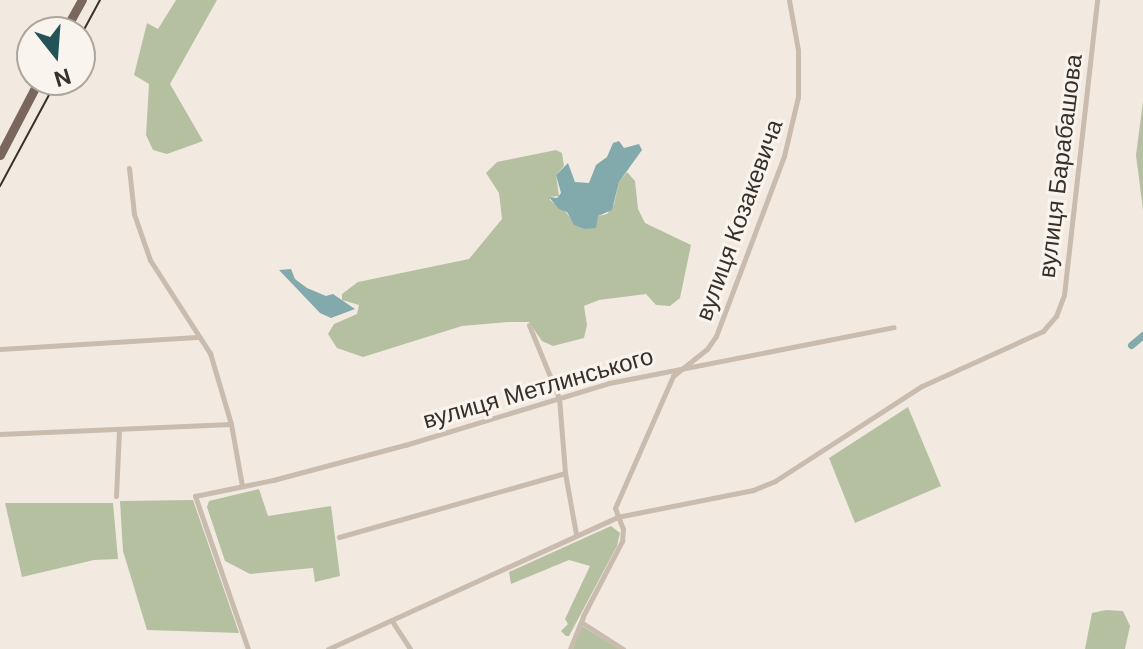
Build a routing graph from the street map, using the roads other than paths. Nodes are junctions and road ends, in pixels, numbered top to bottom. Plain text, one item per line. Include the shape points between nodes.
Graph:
1 (789, 0) edge
2 (1097, 0) edge
3 (31, 96) edge
4 (0, 155) edge
5 (129, 168) dead end
6 (529, 325) dead end
7 (894, 327) dead end
8 (197, 337) junction
9 (0, 349) edge
10 (679, 368) junction
11 (559, 398) junction
12 (231, 424) junction
13 (119, 431) junction
14 (0, 434) edge
15 (565, 473) junction
16 (242, 486) junction
17 (116, 496) dead end
18 (617, 517) junction
19 (576, 534) junction
20 (339, 537) dead end
21 (582, 619) junction
22 (392, 621) junction
23 (344, 646) edge
24 (248, 649) edge
25 (328, 649) edge
26 (410, 649) edge
27 (570, 649) edge
28 (623, 649) edge

1 - 10 street, вулиця Козакевича via 798,50 796,118 716,336
2 - 18 street, вулиця Барабашова via 1064,295 1043,331 922,386 766,485
3 - 4 main road
5 - 8 street via 140,238
6 - 11 street
7 - 10 street, вулиця Метлинського
8 - 9 street
8 - 12 street via 210,353
10 - 11 street, вулиця Метлинського
10 - 18 street, вулиця Козакевича via 615,508
11 - 15 street
11 - 16 street, вулиця Метлинського via 405,445
12 - 13 street
12 - 16 street
13 - 14 street
13 - 17 street
15 - 19 street
15 - 20 street
16 - 24 street, вулиця Метлинського via 195,496
18 - 19 street
18 - 21 street, вулиця Козакевича via 622,541
19 - 22 street
21 - 27 street, вулиця Козакевича
21 - 28 street
22 - 23 street
22 - 26 street
23 - 25 street

